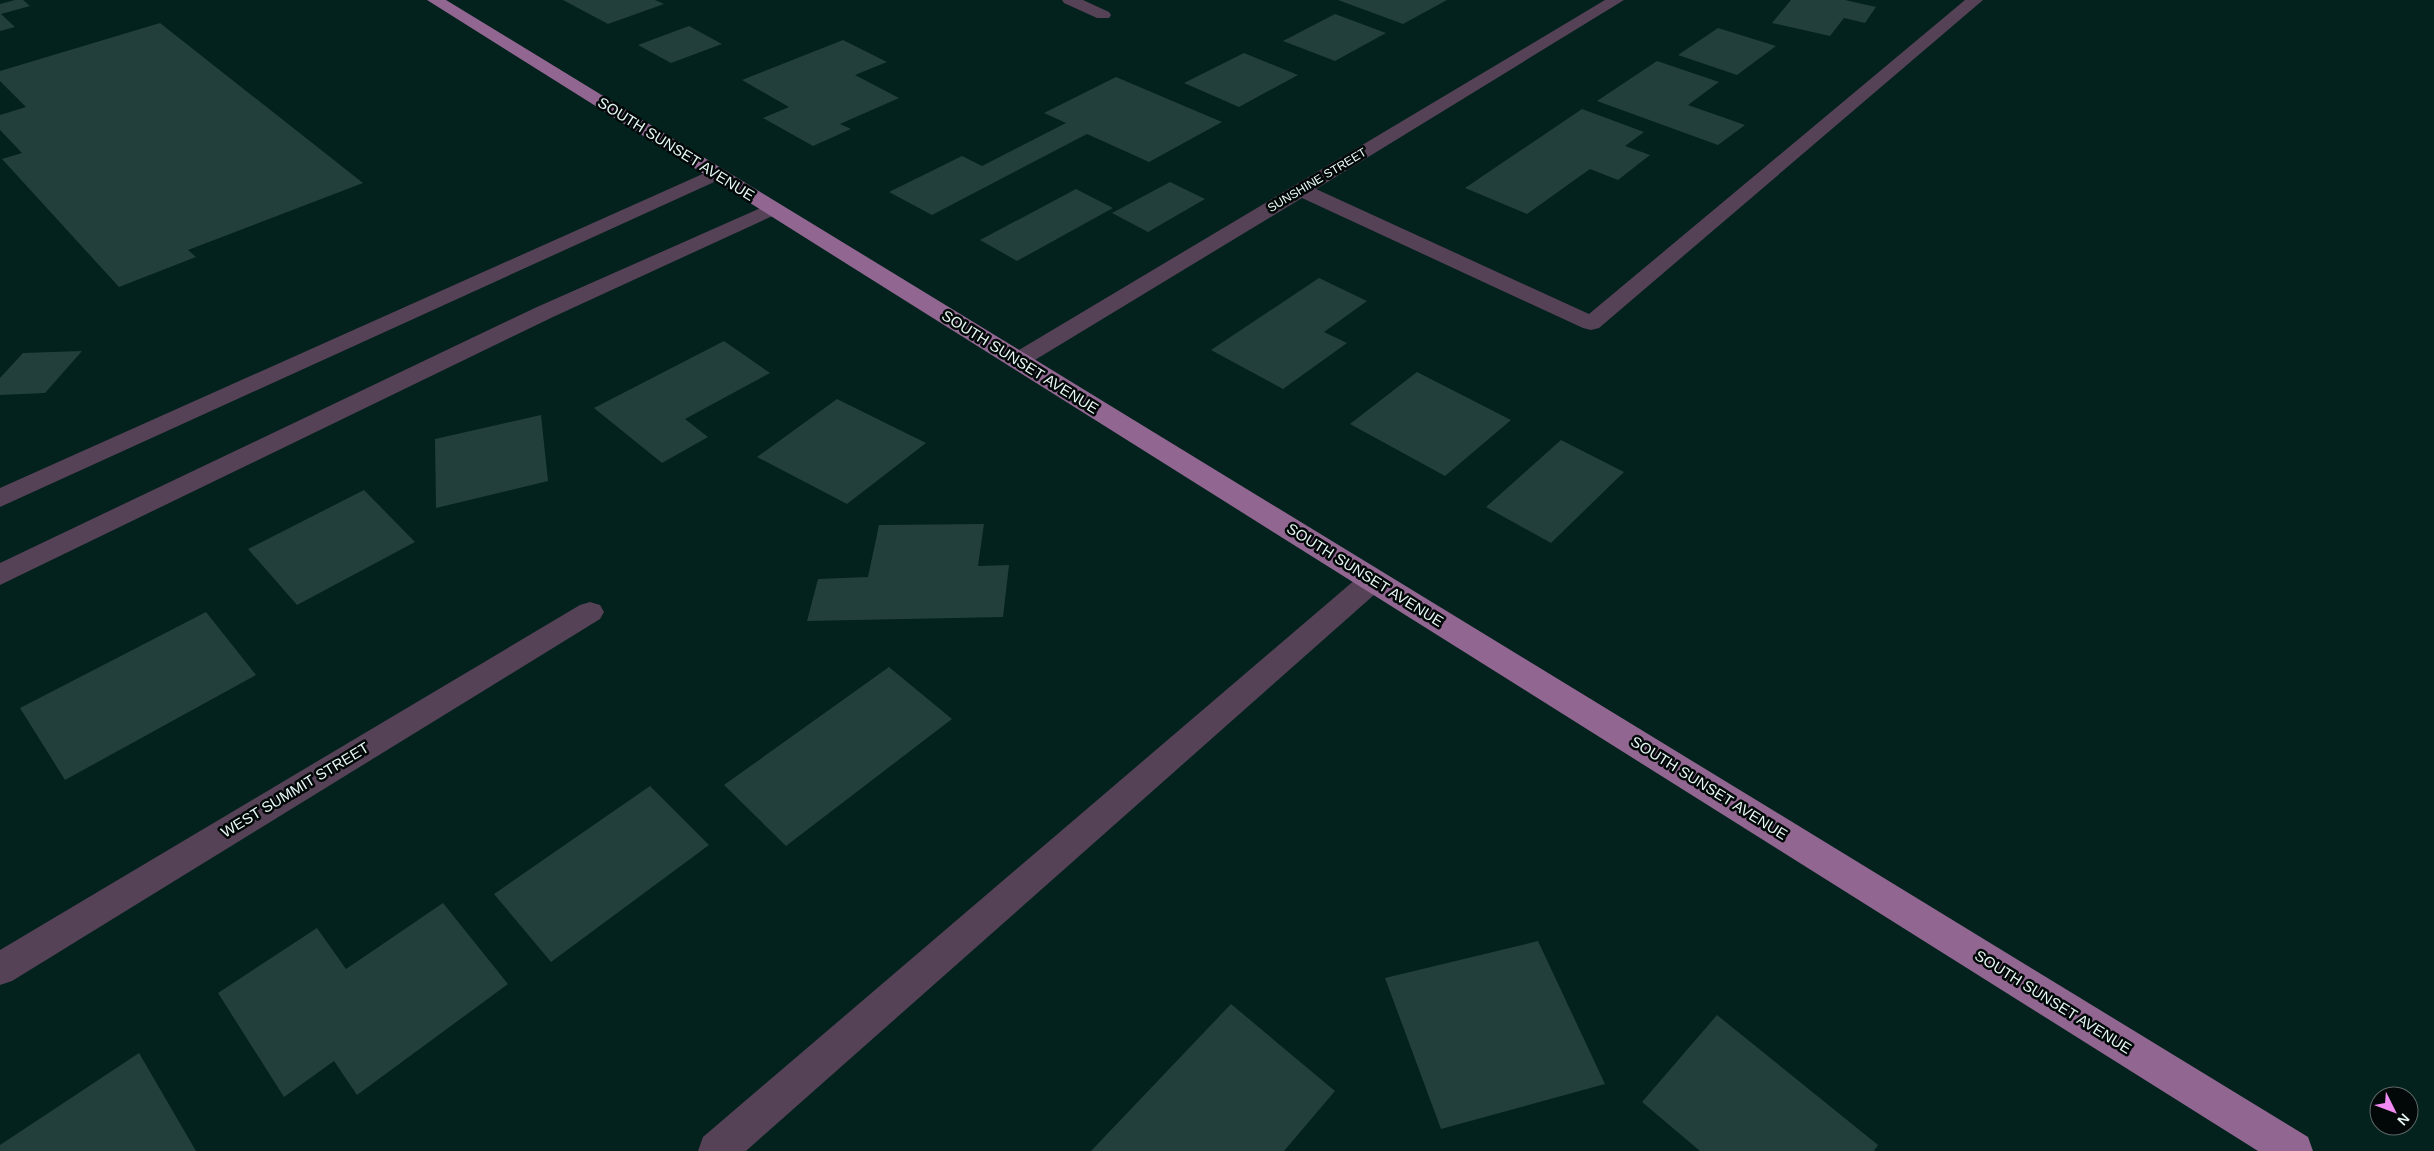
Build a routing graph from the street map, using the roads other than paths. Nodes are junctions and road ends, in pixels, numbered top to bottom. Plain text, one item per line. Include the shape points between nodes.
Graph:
1 (435, 0) edge
2 (1070, 0) edge
3 (1616, 0) edge
4 (1975, 0) edge
5 (1103, 15) dead end
6 (716, 174) junction
7 (1301, 190) junction
8 (772, 209) junction
9 (1018, 361) junction
10 (0, 498) edge
11 (0, 575) edge
12 (1373, 580) junction
13 (590, 612) dead end
14 (0, 969) edge
15 (716, 1151) edge
16 (2294, 1151) edge

1 - 6 main road, SOUTH SUNSET AVENUE
2 - 5 street
3 - 7 street, SUNSHINE STREET
4 - 7 street via 1591,323
6 - 8 main road, SOUTH SUNSET AVENUE
6 - 10 street
7 - 9 street, SUNSHINE STREET
8 - 9 main road, SOUTH SUNSET AVENUE
8 - 11 street via 544,312
9 - 12 main road, SOUTH SUNSET AVENUE
12 - 15 street
12 - 16 main road, SOUTH SUNSET AVENUE
13 - 14 street, WEST SUMMIT STREET

